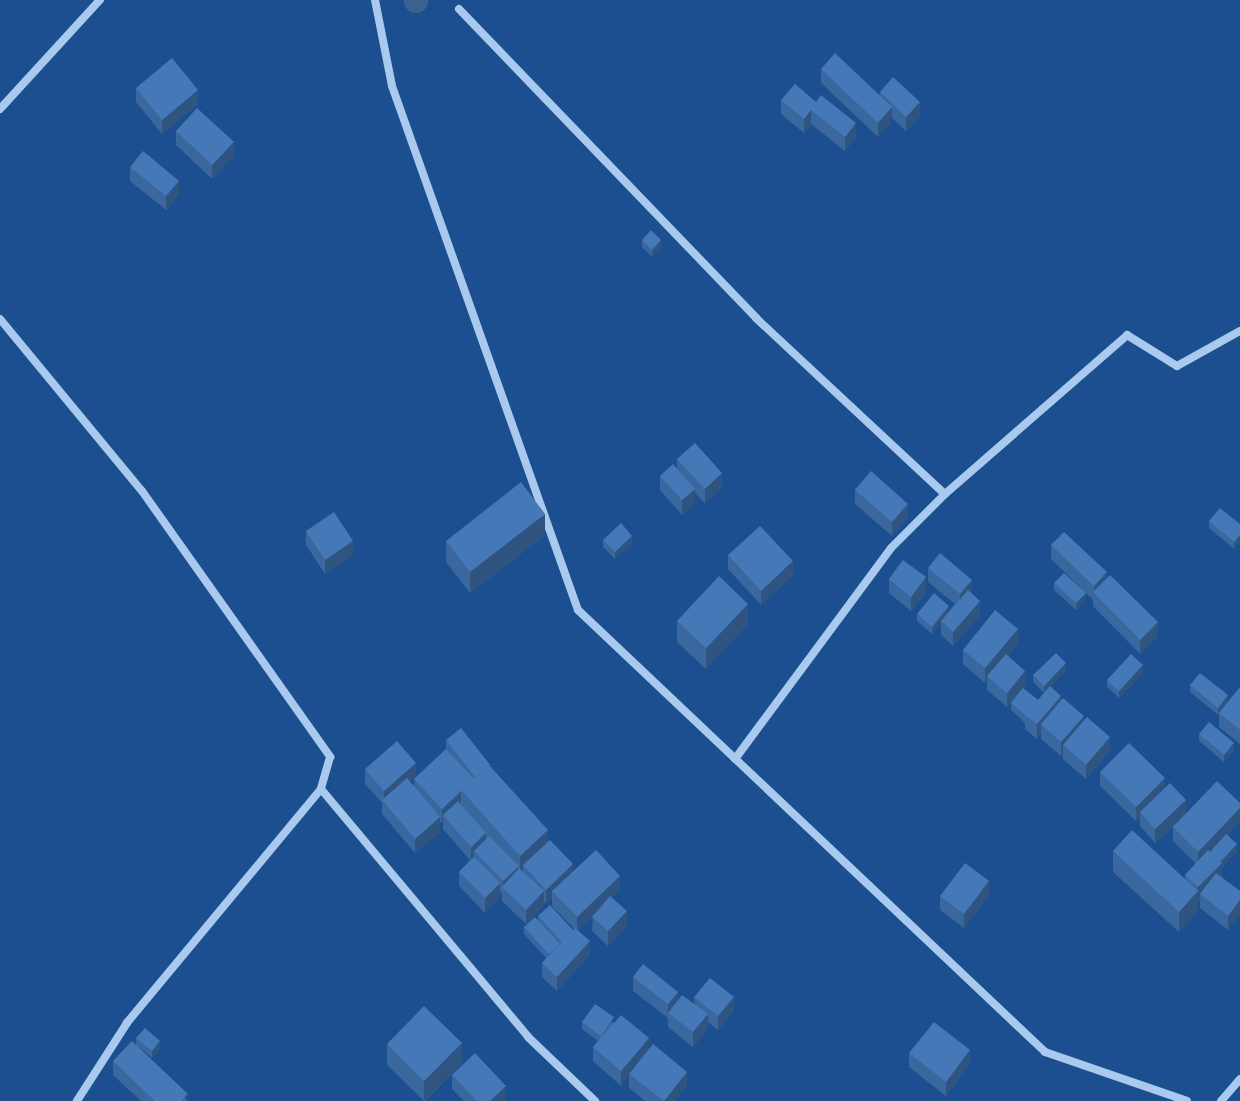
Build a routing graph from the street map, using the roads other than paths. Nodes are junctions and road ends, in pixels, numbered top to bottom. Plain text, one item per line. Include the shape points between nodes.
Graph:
1 (100, 0) edge
2 (375, 0) edge
3 (459, 9) dead end
4 (0, 109) edge
5 (0, 319) edge
6 (1240, 331) edge
7 (945, 494) junction
8 (735, 759) junction
9 (321, 789) junction
10 (1240, 1079) edge
11 (77, 1101) edge
12 (595, 1101) edge
13 (1187, 1101) edge
14 (1221, 1101) edge

1 - 4 street
2 - 8 street via 392,86 578,610
3 - 7 street via 756,318
5 - 9 street via 142,491 330,757
6 - 7 street via 1177,366 1127,335
7 - 8 street via 891,548
8 - 13 street via 1045,1052
9 - 11 street via 127,1023
9 - 12 street via 528,1037
10 - 14 street

